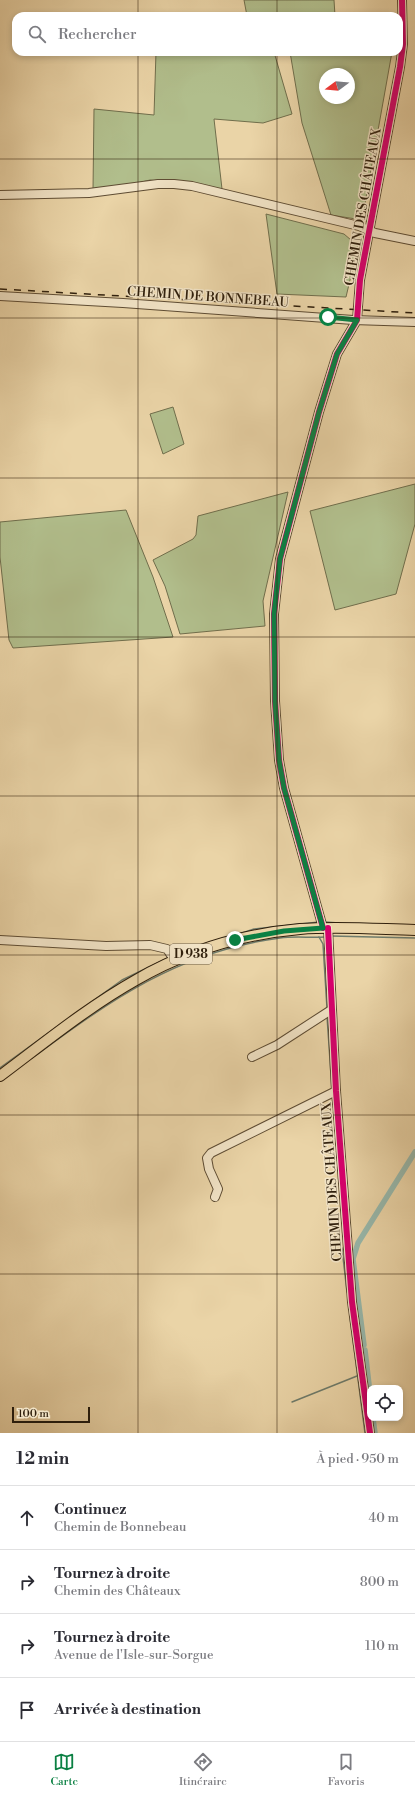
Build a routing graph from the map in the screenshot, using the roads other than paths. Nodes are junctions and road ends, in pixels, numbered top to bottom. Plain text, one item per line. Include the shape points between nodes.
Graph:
1 (402, 0) edge
2 (402, 12) edge
3 (401, 56) edge
4 (0, 194) edge
5 (369, 231) junction
6 (415, 241) edge
7 (0, 296) edge
8 (357, 320) junction
9 (415, 322) edge
10 (325, 928) junction
11 (415, 930) edge
12 (0, 940) edge
13 (175, 961) junction
14 (332, 1010) junction
15 (252, 1057) dead end
16 (0, 1076) edge
17 (336, 1091) junction
18 (215, 1197) dead end
19 (370, 1433) edge

1 - 2 street, CHEMIN DES CHÂTEAUX
3 - 5 street, CHEMIN DES CHÂTEAUX
4 - 5 street via 76,194 174,184 290,209 359,226
5 - 6 street
5 - 8 street, CHEMIN DES CHÂTEAUX via 360,280
7 - 8 street, CHEMIN DE BONNEBEAU
8 - 9 street, CHEMIN DE BONNEBEAU
8 - 10 street, CHEMIN DES CHÂTEAUX via 337,354 319,412 280,559 274,614 279,760 284,788
10 - 11 main road, D 938
10 - 13 main road, D 938 via 284,931 235,940
10 - 14 street, CHEMIN DES CHÂTEAUX
12 - 13 street via 106,946 150,945 167,949
13 - 16 main road, D 938 via 110,996
14 - 15 street via 277,1045
14 - 17 street, CHEMIN DES CHÂTEAUX
17 - 18 street via 211,1154 207,1158 207,1163 218,1189
17 - 19 street, CHEMIN DES CHÂTEAUX via 352,1302

